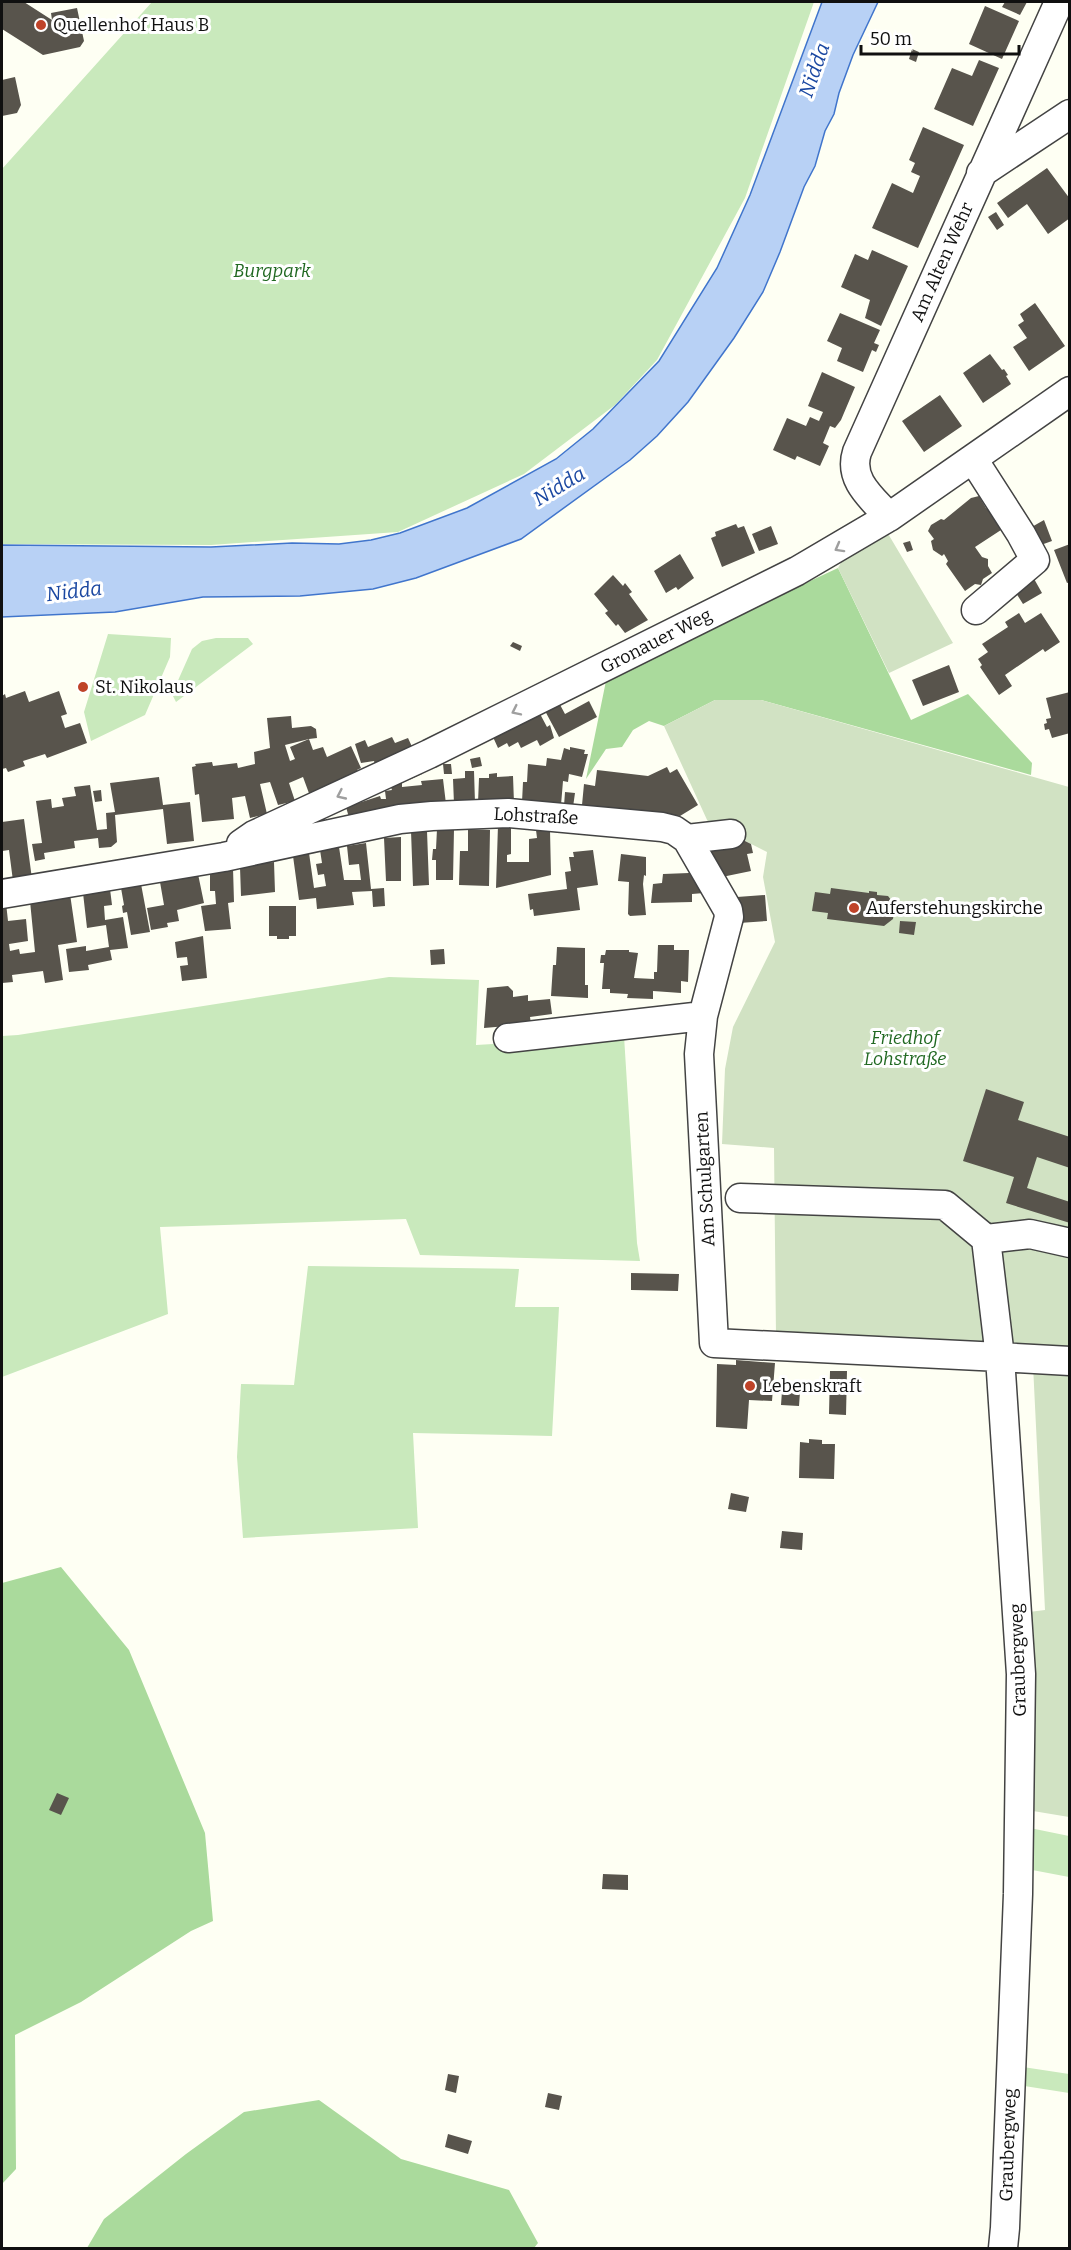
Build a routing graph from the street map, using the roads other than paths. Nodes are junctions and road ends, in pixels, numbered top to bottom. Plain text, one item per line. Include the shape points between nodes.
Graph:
1 (1059, 2) edge
2 (1070, 114) edge
3 (981, 173) junction
4 (1070, 391) edge
5 (973, 459) junction
6 (889, 517) junction
7 (976, 610) dead end
8 (731, 834) dead end
9 (687, 839) junction
10 (224, 857) junction
11 (2, 894) edge
12 (703, 1016) junction
13 (508, 1038) dead end
14 (740, 1198) dead end
15 (986, 1239) junction
16 (1070, 1243) edge
17 (1000, 1357) junction
18 (1070, 1361) edge
19 (1003, 2248) edge

1 - 3 street, Am Alten Wehr
2 - 3 street
3 - 6 street, Am Alten Wehr via 854,460 860,485
4 - 5 street, Gronauer Weg
5 - 6 street, Gronauer Weg
5 - 7 street via 1035,560
6 -> 10 street, Gronauer Weg via 797,571 429,754 254,835
8 - 9 street
9 - 10 street, Lohstraße via 662,827 530,814 459,814 400,819
9 - 12 street via 729,917
10 - 11 street, Lohstraße
12 - 13 street
12 - 17 street, Am Schulgarten via 699,1054 714,1343
14 - 15 street via 945,1204
15 - 16 street via 1030,1234
15 - 17 street, Graubergweg
17 - 18 street
17 - 19 street, Graubergweg via 1022,1674 1018,1894

